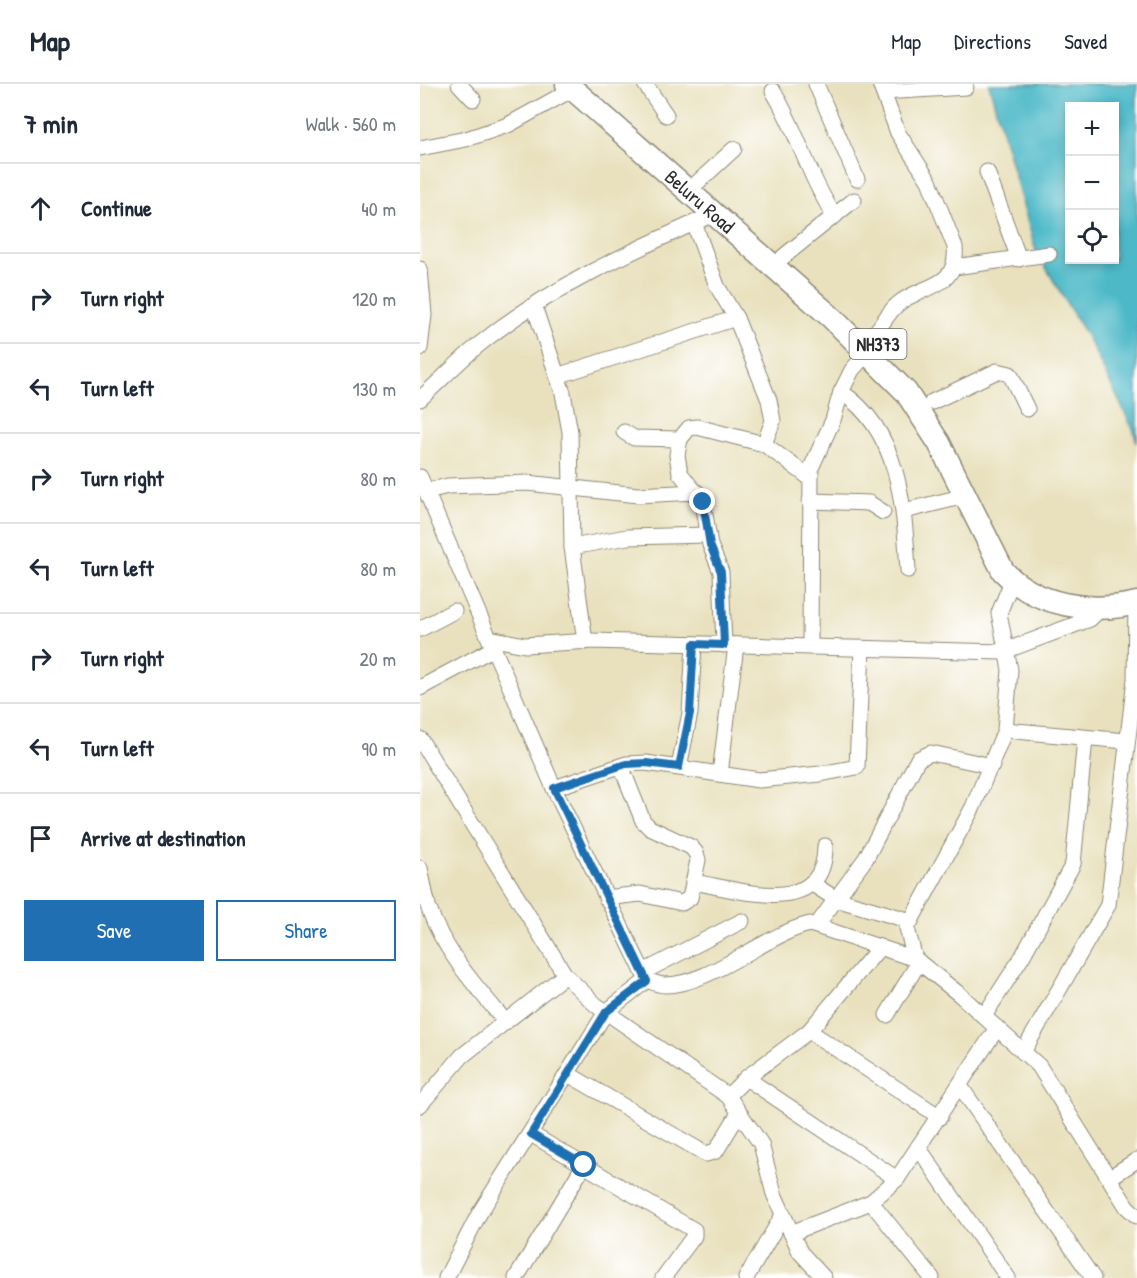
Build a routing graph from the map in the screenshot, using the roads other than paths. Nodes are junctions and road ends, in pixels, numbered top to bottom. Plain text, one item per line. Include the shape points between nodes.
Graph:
1 (459, 84) edge
2 (645, 84) edge
3 (816, 84) edge
4 (574, 86) edge
5 (966, 87) dead end
6 (881, 88) edge
7 (773, 91) dead end
8 (473, 99) dead end
9 (666, 115) dead end
10 (420, 148) edge
11 (734, 149) dead end
12 (987, 172) dead end
13 (857, 179) dead end
14 (697, 183) junction
15 (854, 200) dead end
16 (835, 216) junction
17 (704, 218) junction
18 (1049, 254) dead end
19 (783, 257) junction
20 (1019, 259) junction
21 (954, 267) junction
22 (420, 269) edge
23 (534, 306) junction
24 (422, 316) edge
25 (736, 318) junction
26 (869, 345) junction
27 (420, 348) edge
28 (557, 376) junction
29 (841, 392) junction
30 (420, 399) edge
31 (932, 402) junction
32 (1027, 410) dead end
33 (624, 432) dead end
34 (680, 439) junction
35 (764, 444) junction
36 (810, 478) junction
37 (423, 484) edge
38 (573, 490) junction
39 (697, 492) junction
40 (965, 496) junction
41 (810, 501) junction
42 (904, 511) junction
43 (883, 512) dead end
44 (708, 536) junction
45 (572, 547) junction
46 (908, 570) dead end
47 (1012, 581) junction
48 (1137, 600) edge
49 (1099, 610) junction
50 (454, 611) dead end
51 (420, 629) edge
52 (585, 642) junction
53 (492, 643) junction
54 (694, 644) junction
55 (730, 645) junction
56 (810, 647) junction
57 (862, 648) junction
58 (1008, 650) junction
59 (420, 688) edge
60 (1005, 730) junction
61 (420, 739) edge
62 (1085, 739) junction
63 (1126, 741) junction
64 (621, 766) junction
65 (992, 766) junction
66 (679, 767) junction
67 (720, 774) junction
68 (554, 788) junction
69 (825, 846) dead end
70 (420, 868) edge
71 (693, 882) junction
72 (811, 883) junction
73 (606, 897) junction
74 (836, 899) junction
75 (742, 921) dead end
76 (911, 921) junction
77 (817, 925) junction
78 (880, 947) junction
79 (917, 960) junction
80 (565, 975) junction
81 (645, 976) junction
82 (606, 1012) junction
83 (887, 1015) dead end
84 (984, 1016) junction
85 (505, 1021) junction
86 (997, 1028) junction
87 (809, 1031) junction
88 (1023, 1052) junction
89 (568, 1074) junction
90 (746, 1078) junction
91 (960, 1086) junction
92 (728, 1096) junction
93 (420, 1105) edge
94 (739, 1113) junction
95 (940, 1117) junction
96 (531, 1134) junction
97 (918, 1147) junction
98 (1137, 1160) edge
99 (584, 1165) junction
100 (1109, 1178) junction
101 (897, 1179) junction
102 (871, 1202) junction
103 (783, 1215) junction
104 (1137, 1216) edge
105 (791, 1233) junction
106 (446, 1278) edge
107 (516, 1278) edge
108 (663, 1278) edge
109 (746, 1278) edge
110 (824, 1278) edge
111 (932, 1278) edge
112 (1008, 1278) edge
113 (1093, 1278) edge

1 - 8 street
2 - 9 street
3 - 13 street
4 - 10 street via 508,124 466,140
4 - 14 highway, NH373
4 - 17 highway, Beluru Road / NH373
5 - 6 street
6 - 21 street via 898,133 928,181 955,247
7 - 16 street via 799,139 815,185
11 - 14 street
12 - 20 street
14 - 19 highway, NH373
15 - 16 street
16 - 19 street
17 - 23 street via 639,248
17 - 25 street via 717,286
17 - 26 highway, Beluru Road / NH373
18 - 20 street
19 - 26 highway, NH373
20 - 21 street
21 - 26 street via 937,286 889,311
22 - 24 street
23 - 28 street
23 - 30 street via 482,343
24 - 27 street
25 - 28 street
25 - 35 street via 769,400 773,421
26 - 29 street
26 - 31 highway, NH373
26 - 40 highway, NH373 via 920,411
28 - 38 street via 570,432
29 - 36 street
29 - 42 street via 865,411 889,452
31 - 32 street via 990,372 1004,371 1010,374
31 - 48 highway, NH373 via 1019,568 1040,583 1084,596
33 - 34 street via 633,438
34 - 35 street via 689,428 697,427
34 - 39 street via 676,455 680,473
35 - 36 street
36 - 41 street
37 - 38 street via 527,483
37 - 53 street
38 - 39 street via 638,495
38 - 45 street
39 - 44 street via 703,502
40 - 42 street
40 - 47 highway, NH373 via 1003,571
41 - 43 street via 869,503
41 - 56 street
42 - 46 street
44 - 45 street via 627,537
44 - 55 street via 721,572
45 - 52 street
47 - 49 highway, NH373 via 1046,599
47 - 58 street via 999,613
48 - 49 highway, NH373
48 - 63 street via 1135,679
49 - 58 street via 1090,619
50 - 51 street
52 - 53 street
52 - 54 street
53 - 59 street
53 - 68 street
54 - 55 street
54 - 66 street via 690,713
55 - 56 street
55 - 67 street
56 - 57 street
57 - 58 street
57 - 67 street via 857,767 759,780
58 - 60 street
60 - 62 street
60 - 65 street
61 - 80 street
62 - 63 street
62 - 84 street via 1073,864
63 - 88 street via 1108,905
64 - 66 street via 646,763
64 - 68 street
64 - 71 street via 643,821 696,853
65 - 74 street via 931,753 918,759 866,858
65 - 76 street
66 - 67 street
68 - 73 street
69 - 72 street via 825,858
70 - 85 street via 429,909 442,936 469,978
71 - 72 street via 778,896
71 - 73 street via 690,898 682,903 640,894
72 - 74 street
73 - 81 street
74 - 76 street
74 - 77 street
75 - 81 street
76 - 79 street via 907,934
77 - 78 street
77 - 81 street via 803,926 701,976 664,985
78 - 79 street
78 - 87 street
79 - 83 street
79 - 84 street
80 - 82 street
80 - 85 street
81 - 82 street
82 - 89 street
82 - 92 street
84 - 86 street
85 - 93 street via 462,1056
86 - 88 street
86 - 91 street
87 - 90 street
87 - 95 street
88 - 100 street via 1040,1066
89 - 94 street via 706,1154 716,1151
89 - 96 street
90 - 92 street
90 - 101 street
91 - 95 street
91 - 113 street
92 - 94 street
94 - 103 street via 761,1144
95 - 97 street
96 - 99 street
96 - 106 street via 479,1214
97 - 101 street
97 - 112 street
98 - 100 street
99 - 107 street
99 - 108 street via 694,1230 694,1236
100 - 104 street
101 - 102 street
102 - 105 street
102 - 111 street
103 - 105 street
103 - 109 street
105 - 110 street via 800,1252

